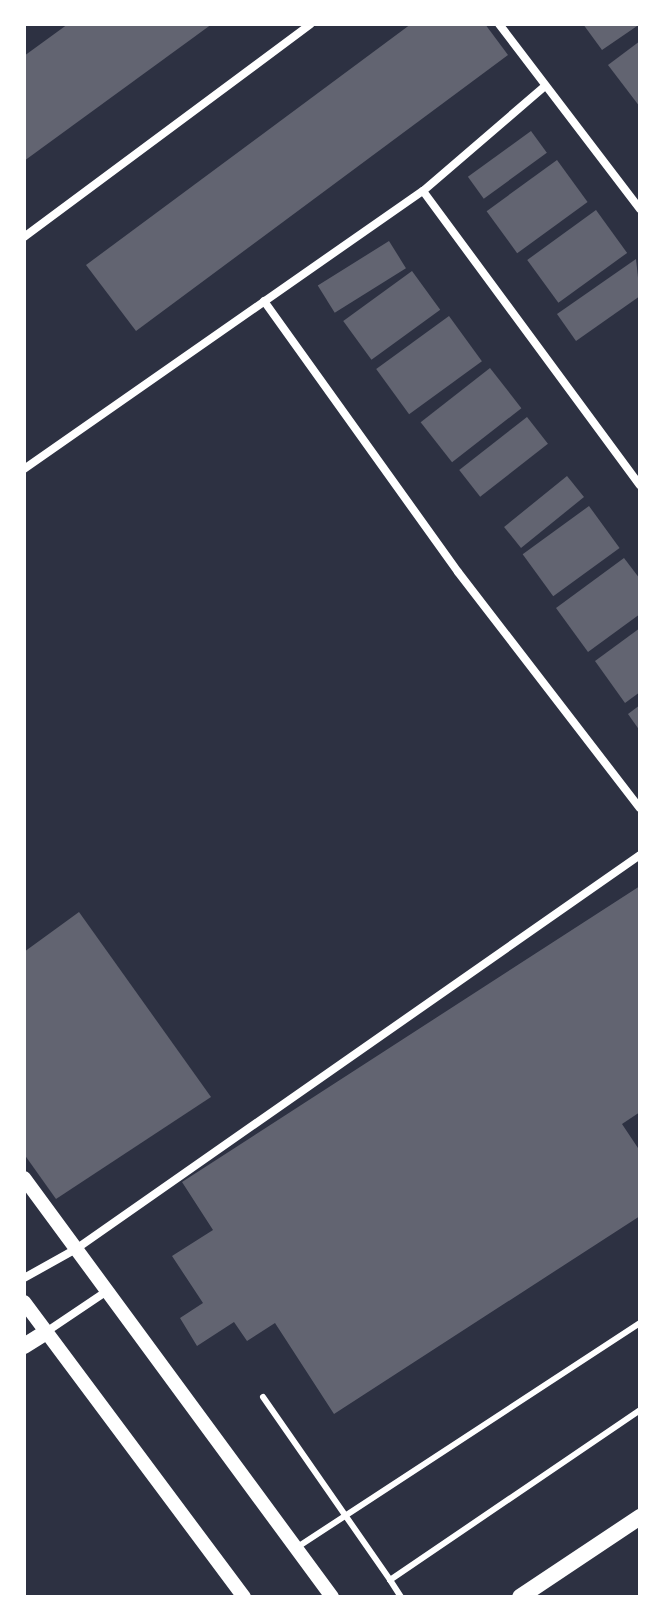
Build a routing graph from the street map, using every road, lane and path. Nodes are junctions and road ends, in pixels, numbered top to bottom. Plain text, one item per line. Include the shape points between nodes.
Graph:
1 (311, 24) edge
2 (499, 24) edge
3 (545, 86) junction
4 (423, 191) junction
5 (640, 209) edge
6 (24, 237) edge
7 (264, 301) junction
8 (24, 469) edge
9 (640, 485) edge
10 (640, 808) edge
11 (640, 855) edge
12 (24, 1178) edge
13 (76, 1249) junction
14 (24, 1278) edge
15 (109, 1294) junction
16 (24, 1302) edge
17 (640, 1323) edge
18 (46, 1332) junction
19 (24, 1346) edge
20 (263, 1397) dead end
21 (640, 1410) edge
22 (343, 1517) junction
23 (640, 1517) edge
24 (296, 1548) junction
25 (390, 1580) junction
26 (244, 1597) edge
27 (332, 1597) edge
28 (401, 1597) edge
29 (520, 1597) edge

1 - 6 street
2 - 3 street
3 - 4 street
3 - 5 street
4 - 7 street
4 - 9 street
7 - 8 street
7 - 10 street via 458,572
11 - 13 street
12 - 13 street
13 - 14 street
13 - 15 street
15 - 18 street
15 - 24 street
16 - 18 street
17 - 22 lane
18 - 19 main road
18 - 26 street
20 - 22 lane
21 - 25 lane
22 - 24 lane
22 - 25 lane
23 - 29 main road
24 - 27 street
25 - 28 lane

